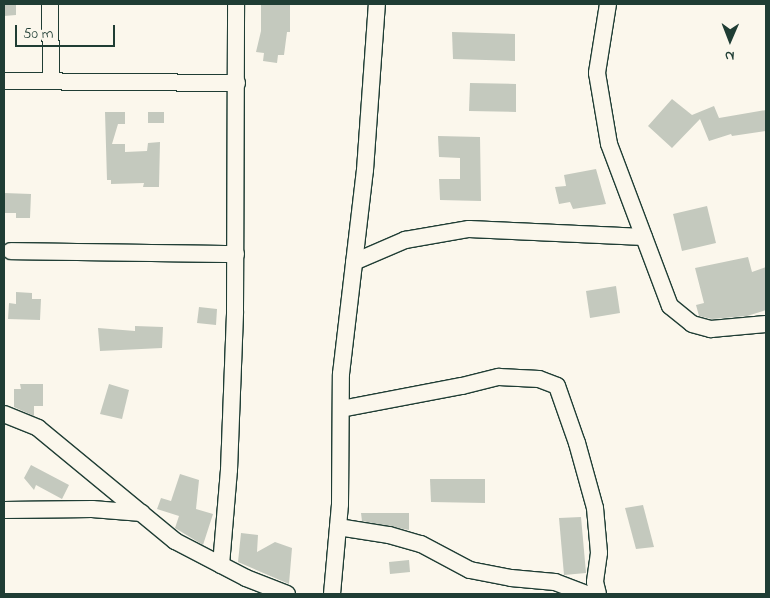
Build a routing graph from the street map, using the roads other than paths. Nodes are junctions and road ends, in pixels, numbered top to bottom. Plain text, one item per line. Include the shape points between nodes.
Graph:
1 (50, 4) edge
2 (236, 4) edge
3 (377, 4) edge
4 (608, 4) edge
5 (51, 80) junction
6 (4, 81) edge
7 (236, 82) junction
8 (644, 238) junction
9 (12, 251) dead end
10 (236, 254) junction
11 (354, 262) junction
12 (766, 324) edge
13 (341, 409) junction
14 (4, 414) edge
15 (4, 510) edge
16 (142, 513) junction
17 (338, 528) junction
18 (221, 565) junction
19 (286, 594) edge
20 (332, 594) edge
21 (586, 594) edge
22 (598, 594) edge

1 - 5 street
2 - 7 street
3 - 11 street via 365,170
4 - 8 street via 597,73 609,144
5 - 6 street
5 - 7 street
7 - 10 street
8 - 11 street via 469,229 405,240
8 - 12 street via 670,306 692,324 711,329
9 - 10 street
10 - 18 street via 229,470
11 - 13 street via 341,374
13 - 17 street
13 - 22 street via 499,377 539,379 557,386 595,508 599,553 595,582
14 - 16 street via 38,428
15 - 16 street via 92,509
16 - 18 street via 175,541
17 - 20 street
17 - 21 street via 389,535 421,544 470,570 555,582
18 - 19 street

